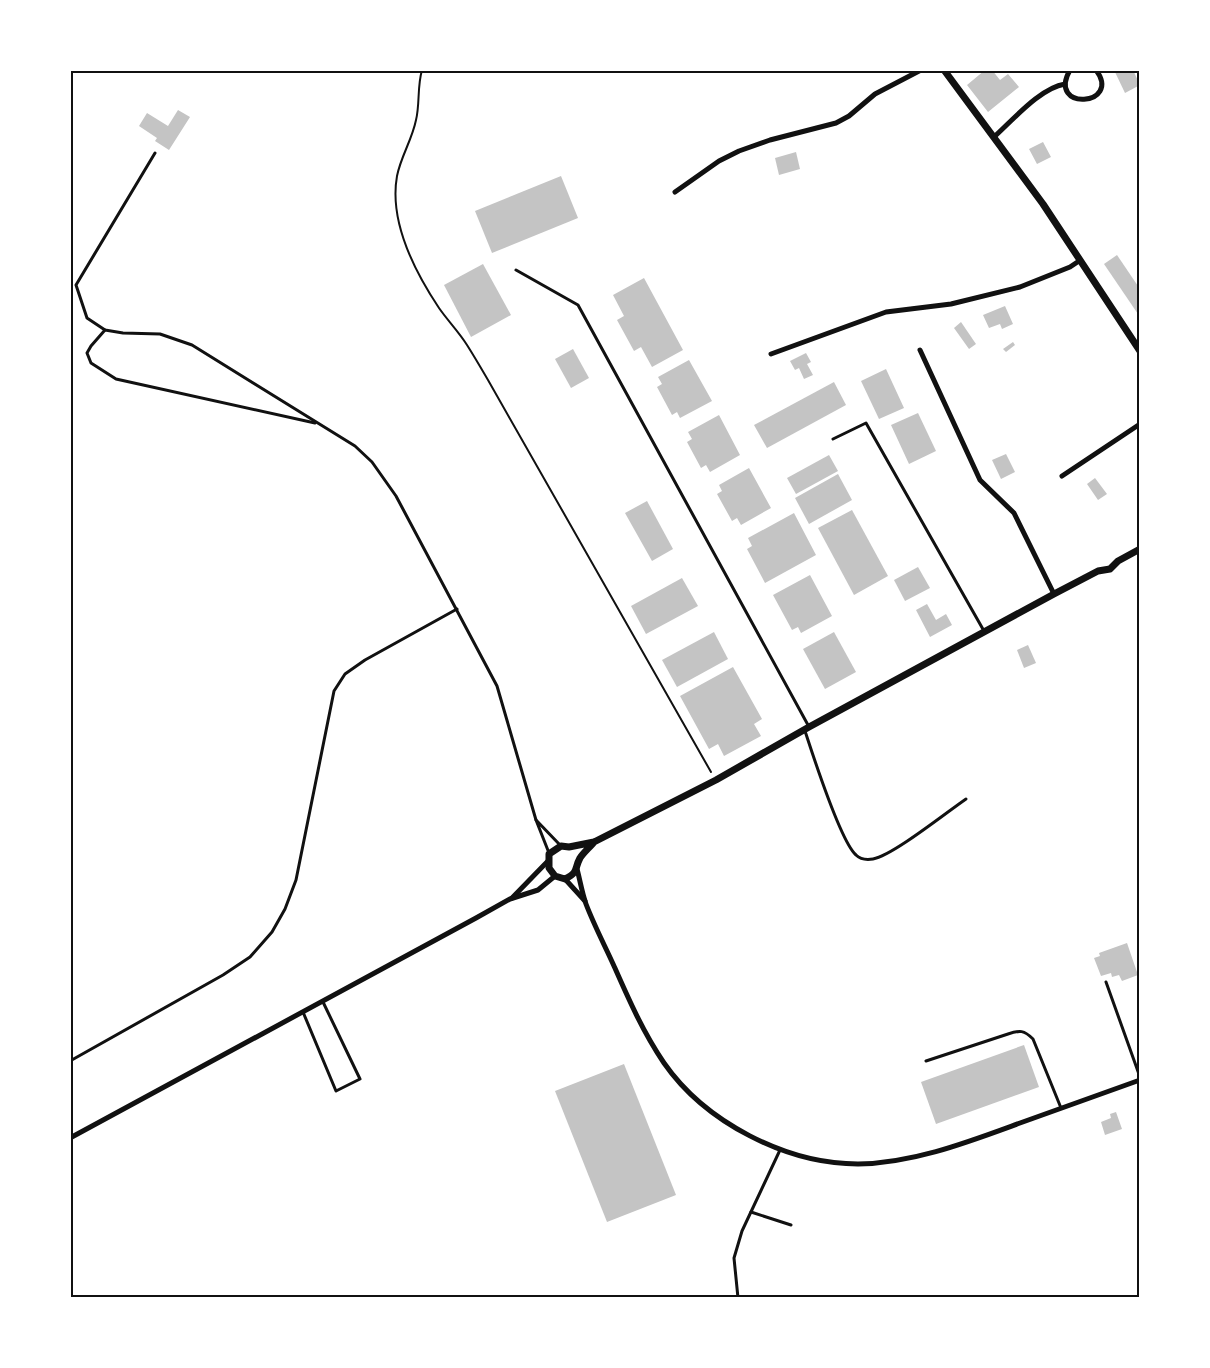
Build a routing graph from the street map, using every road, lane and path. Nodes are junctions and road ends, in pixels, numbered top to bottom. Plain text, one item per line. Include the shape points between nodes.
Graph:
1 (422, 70) edge
2 (921, 70) edge
3 (944, 70) edge
4 (1070, 70) edge
5 (1096, 70) edge
6 (1065, 84) junction
7 (994, 137) junction
8 (155, 153) dead end
9 (675, 192) dead end
10 (1079, 261) junction
11 (516, 270) dead end
12 (105, 330) junction
13 (921, 350) dead end
14 (1140, 351) edge
15 (771, 354) dead end
16 (320, 424) junction
17 (1140, 424) edge
18 (833, 439) dead end
19 (1062, 476) dead end
20 (1140, 549) edge
21 (1054, 594) junction
22 (457, 609) junction
23 (985, 633) junction
24 (806, 728) junction
25 (716, 780) junction
26 (966, 799) dead end
27 (536, 820) junction
28 (594, 842) junction
29 (565, 847) junction
30 (548, 858) junction
31 (579, 860) junction
32 (577, 869) junction
33 (555, 876) junction
34 (565, 879) junction
35 (510, 899) junction
36 (586, 903) junction
37 (1106, 982) dead end
38 (322, 1000) junction
39 (303, 1011) junction
40 (70, 1061) edge
41 (926, 1061) dead end
42 (1140, 1078) edge
43 (1061, 1108) junction
44 (70, 1138) edge
45 (781, 1149) junction
46 (751, 1212) junction
47 (791, 1225) dead end
48 (738, 1298) edge

1 - 25 path via 417,119 397,178 400,224 412,260 488,380
2 - 9 street via 875,94 836,123 740,151 719,160
3 - 7 street
4 - 6 street
5 - 6 street via 1101,85 1093,98 1086,101 1072,97
6 - 7 street via 1045,91
7 - 10 street
8 - 12 lane via 76,285 87,318
10 - 14 street
10 - 15 street via 1020,287 951,304 885,312
11 - 24 lane via 578,305
12 - 16 lane via 160,334 192,345
12 - 16 lane via 87,353 91,363 116,379
13 - 21 street via 980,480 1014,513
16 - 22 lane via 372,462 396,496
17 - 19 street
18 - 23 lane via 866,423
20 - 21 street via 1110,569 1098,571
21 - 23 street
22 - 27 lane via 497,686
22 - 40 lane via 365,660 345,674 333,691 296,880 272,932 250,957 223,975
23 - 24 street
24 - 25 street
24 - 26 lane via 840,825 855,855 863,859 873,860 892,851
25 - 28 street
27 - 29 lane
27 - 30 lane
28 - 29 street
28 - 31 street
29 - 30 street
29 - 31 street
30 - 33 street
30 - 35 street
31 - 32 street
32 - 34 street
32 - 36 street
33 - 34 street
33 - 35 street via 538,890
34 - 36 street
35 - 38 street
36 - 45 street via 642,1028 665,1065 711,1111
37 - 42 lane
38 - 39 street
38 - 39 lane via 360,1079 336,1091
39 - 44 street
41 - 43 lane via 1026,1031 1033,1039
42 - 43 street
43 - 45 street via 964,1144 907,1158 858,1164 817,1160
45 - 46 lane
46 - 47 lane
46 - 48 lane via 734,1258

